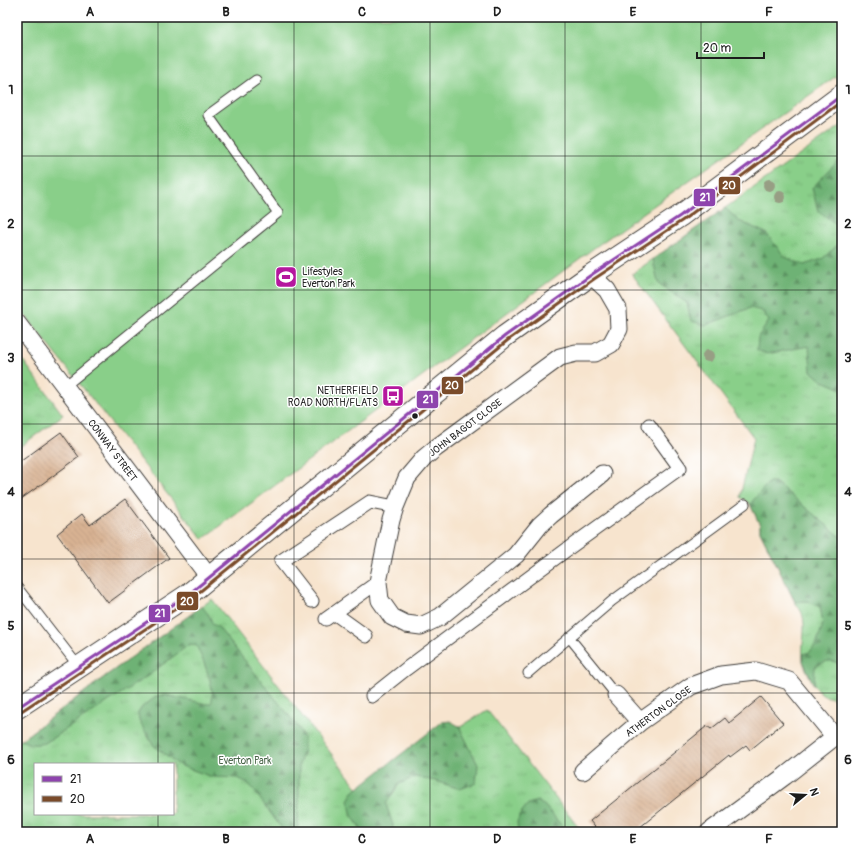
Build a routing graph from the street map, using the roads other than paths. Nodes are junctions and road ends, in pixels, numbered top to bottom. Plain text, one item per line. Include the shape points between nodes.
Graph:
1 (256, 80) dead end
2 (842, 95) edge
3 (591, 275) junction
4 (17, 323) edge
5 (65, 386) junction
6 (649, 425) dead end
7 (602, 474) dead end
8 (745, 504) dead end
9 (395, 507) junction
10 (209, 577) junction
11 (378, 582) junction
12 (17, 587) edge
13 (312, 601) dead end
14 (366, 636) dead end
15 (570, 637) junction
16 (79, 667) junction
17 (528, 673) dead end
18 (616, 695) joint
19 (372, 696) dead end
20 (17, 708) edge
21 (640, 722) junction
22 (839, 734) edge
23 (583, 771) dead end
24 (709, 832) edge

1 - 5 lane via 208,115 278,213
2 - 3 street via 680,216
3 - 9 street, JOHN BAGOT CLOSE via 607,290 618,309 619,329 611,344 595,353 576,353 560,357 436,448 408,478
3 - 10 street via 506,336
4 - 5 street, CONWAY STREET
5 - 10 street, CONWAY STREET
6 - 19 street via 680,468
7 - 11 street, JOHN BAGOT CLOSE via 540,525 516,555 440,617 421,626 406,624 392,617 380,600
8 - 15 lane via 612,601
9 - 11 street, JOHN BAGOT CLOSE
9 - 13 street via 370,502 281,561
10 - 16 street via 189,594
11 - 14 street via 330,616
12 - 16 lane
15 - 17 lane
15 - 18 lane
16 - 20 street
18 - 21 street
21 - 22 street, ATHERTON CLOSE via 691,686 721,675 756,671 789,681
21 - 23 street, ATHERTON CLOSE
22 - 24 street

